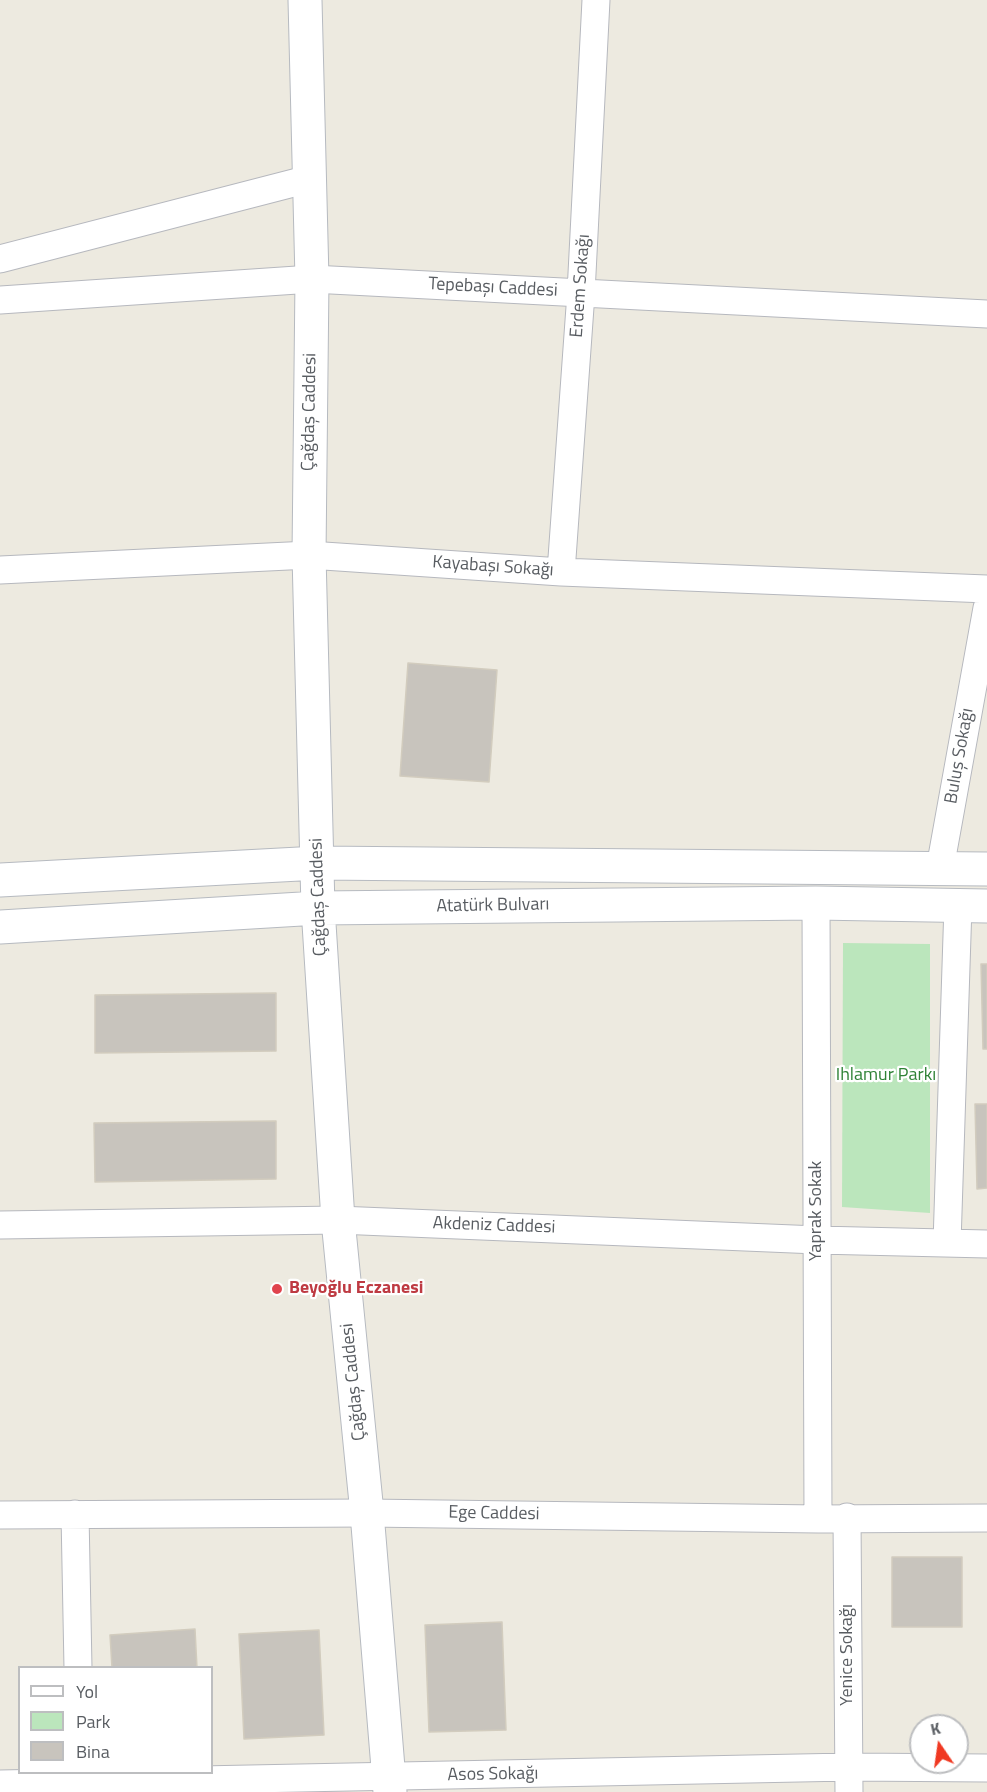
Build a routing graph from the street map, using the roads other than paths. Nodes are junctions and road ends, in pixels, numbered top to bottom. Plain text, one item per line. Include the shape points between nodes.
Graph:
1 (305, 0) edge
2 (596, 0) edge
3 (309, 179) junction
4 (0, 259) edge
5 (312, 279) junction
6 (581, 293) junction
7 (0, 300) edge
8 (987, 314) edge
9 (309, 555) junction
10 (0, 570) edge
11 (561, 572) junction
12 (987, 588) edge
13 (987, 608) edge
14 (318, 863) junction
15 (940, 868) junction
16 (987, 869) edge
17 (0, 880) edge
18 (816, 903) junction
19 (973, 905) edge
20 (318, 908) junction
21 (0, 927) edge
22 (338, 1220) junction
23 (0, 1225) edge
24 (817, 1240) junction
25 (947, 1243) junction
26 (987, 1244) edge
27 (367, 1513) junction
28 (75, 1514) junction
29 (0, 1515) edge
30 (847, 1517) junction
31 (987, 1518) edge
32 (818, 1519) junction
33 (78, 1666) edge
34 (987, 1768) edge
35 (81, 1778) edge
36 (849, 1780) edge
37 (0, 1784) edge
38 (389, 1784) edge

1 - 3 street, Çağdaş Caddesi
2 - 6 street, Erdem Sokağı
3 - 4 street
3 - 5 street, Çağdaş Caddesi
5 - 6 street, Tepebaşı Caddesi
5 - 7 street, Tepebaşı Caddesi
5 - 9 street, Çağdaş Caddesi
6 - 8 street, Tepebaşı Caddesi
6 - 11 street, Erdem Sokağı
9 - 10 street, Kayabaşı Sokağı
9 - 11 street, Kayabaşı Sokağı
9 - 14 street, Çağdaş Caddesi
11 - 12 street, Kayabaşı Sokağı
13 - 15 street, Buluş Sokağı
14 - 15 street
14 - 17 street
14 - 20 street, Çağdaş Caddesi
15 - 16 street
18 - 19 street, Atatürk Bulvarı
18 - 20 street, Atatürk Bulvarı
18 - 24 street, Yaprak Sokak
19 - 25 street
20 - 21 street, Atatürk Bulvarı
20 - 22 street, Çağdaş Caddesi
22 - 23 street, Akdeniz Caddesi
22 - 24 street, Akdeniz Caddesi
22 - 27 street, Çağdaş Caddesi
24 - 25 street, Akdeniz Caddesi
24 - 32 street, Yaprak Sokak
25 - 26 street, Akdeniz Caddesi
27 - 28 street, Ege Caddesi
27 - 32 street, Ege Caddesi
27 - 38 street, Çağdaş Caddesi
28 - 29 street, Ege Caddesi
28 - 33 street
30 - 31 street, Ege Caddesi
30 - 32 street, Ege Caddesi
30 - 36 street, Yenice Sokağı
34 - 36 street, Asos Sokağı
35 - 37 street, Asos Sokağı
35 - 38 street, Asos Sokağı
36 - 38 street, Asos Sokağı

